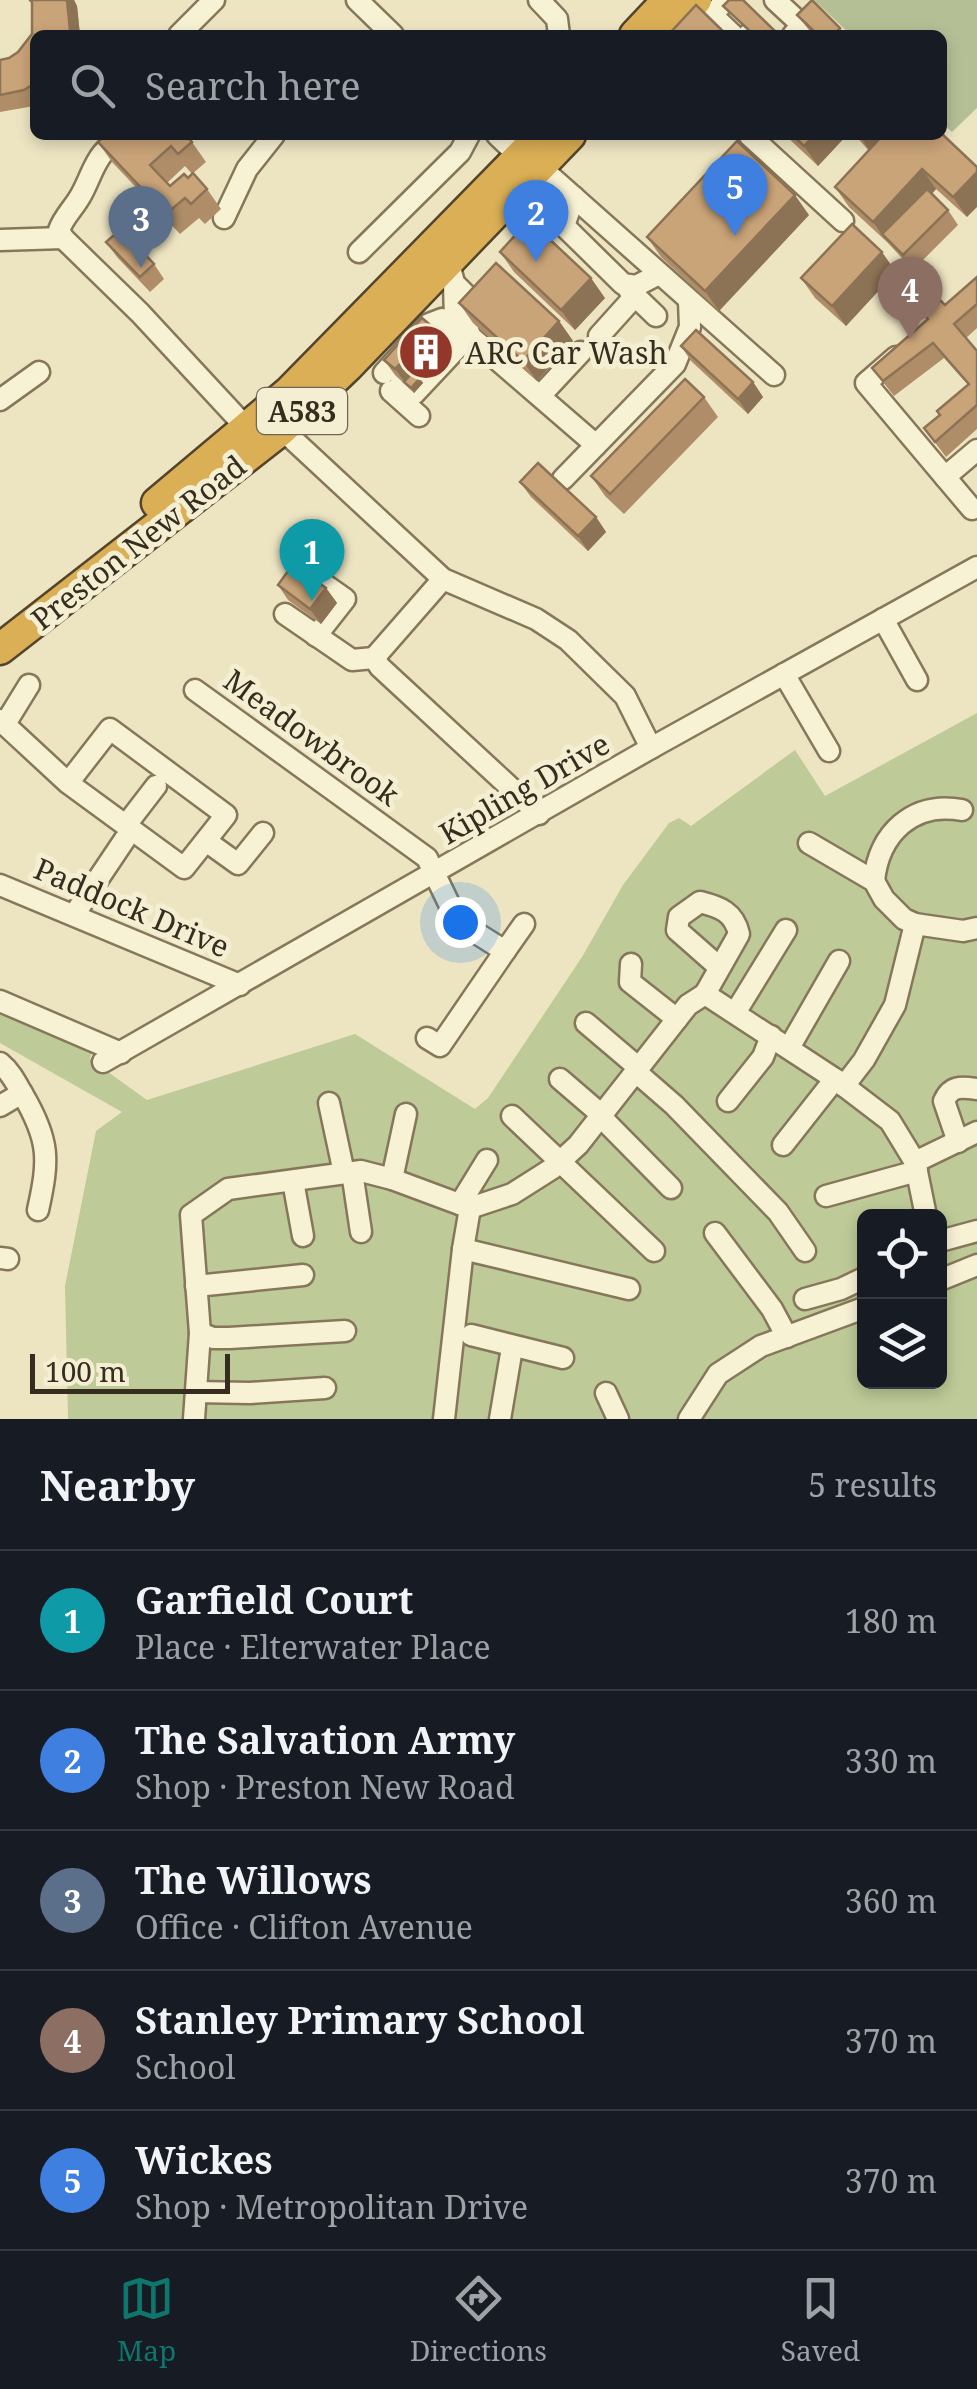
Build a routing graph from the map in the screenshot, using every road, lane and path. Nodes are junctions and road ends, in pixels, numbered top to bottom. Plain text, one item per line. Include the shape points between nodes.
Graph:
1 (214, 0) edge
2 (357, 0) edge
3 (539, 0) edge
4 (696, 0) edge
5 (652, 21) edge
6 (184, 30) edge
7 (382, 30) edge
8 (559, 30) edge
9 (131, 140) edge
10 (270, 140) edge
11 (466, 140) edge
12 (508, 140) edge
13 (560, 140) edge
14 (755, 140) edge
15 (533, 153) edge
16 (574, 196) junction
17 (224, 218) dead end
18 (844, 221) dead end
19 (63, 228) junction
20 (0, 240) edge
21 (372, 249) dead end
22 (659, 274) junction
23 (452, 281) junction
24 (629, 290) junction
25 (689, 301) junction
26 (656, 316) dead end
27 (599, 336) dead end
28 (907, 347) edge
29 (581, 352) dead end
30 (351, 362) junction
31 (39, 372) dead end
32 (774, 375) dead end
33 (392, 376) junction
34 (540, 396) junction
35 (0, 400) edge
36 (419, 416) dead end
37 (265, 430) junction
38 (596, 444) junction
39 (977, 450) edge
40 (945, 476) junction
41 (562, 480) edge
42 (972, 509) dead end
43 (977, 567) edge
44 (311, 574) edge
45 (443, 579) junction
46 (285, 614) dead end
47 (884, 619) junction
48 (0, 626) edge
49 (316, 636) junction
50 (0, 649) edge
51 (374, 658) junction
52 (784, 674) junction
53 (917, 680) dead end
54 (29, 685) dead end
55 (195, 690) dead end
56 (2, 722) edge
57 (651, 748) junction
58 (829, 751) dead end
59 (68, 782) junction
60 (156, 786) dead end
61 (962, 810) dead end
62 (539, 814) junction
63 (125, 832) junction
64 (263, 833) dead end
65 (206, 840) junction
66 (809, 843) dead end
67 (435, 874) junction
68 (874, 881) junction
69 (0, 885) edge
70 (74, 915) junction
71 (914, 924) junction
72 (977, 928) edge
73 (524, 930) dead end
74 (786, 930) dead end
75 (505, 952) junction
76 (839, 960) dead end
77 (631, 964) dead end
78 (719, 967) junction
79 (240, 985) junction
80 (706, 994) junction
81 (0, 1001) edge
82 (735, 1013) junction
83 (677, 1020) junction
84 (586, 1023) dead end
85 (427, 1038) dead end
86 (780, 1042) junction
87 (0, 1063) edge
88 (638, 1070) junction
89 (560, 1079) dead end
90 (839, 1082) junction
91 (977, 1089) edge
92 (22, 1094) junction
93 (728, 1102) dead end
94 (329, 1104) dead end
95 (0, 1106) edge
96 (406, 1114) dead end
97 (512, 1116) dead end
98 (602, 1117) junction
99 (968, 1137) edge
100 (783, 1144) dead end
101 (487, 1160) dead end
102 (559, 1162) junction
103 (916, 1167) junction
104 (348, 1173) junction
105 (392, 1178) junction
106 (293, 1180) junction
107 (671, 1188) dead end
108 (826, 1196) dead end
109 (465, 1206) junction
110 (925, 1209) edge
111 (38, 1210) dead end
112 (977, 1231) edge
113 (361, 1232) dead end
114 (715, 1233) dead end
115 (302, 1236) dead end
116 (947, 1239) edge
117 (463, 1249) junction
118 (654, 1251) dead end
119 (805, 1251) dead end
120 (977, 1266) edge
121 (303, 1275) dead end
122 (947, 1277) edge
123 (857, 1281) edge
124 (196, 1286) junction
125 (629, 1289) dead end
126 (805, 1299) dead end
127 (857, 1311) edge
128 (345, 1331) dead end
129 (200, 1333) junction
130 (471, 1335) dead end
131 (787, 1337) junction
132 (512, 1348) junction
133 (562, 1358) dead end
134 (325, 1388) dead end
135 (196, 1392) junction
136 (606, 1393) dead end
137 (194, 1419) edge
138 (444, 1419) edge
139 (500, 1419) edge
140 (618, 1419) edge
141 (689, 1419) edge

1 - 6 street
2 - 7 street
3 - 8 street
4 - 5 highway
9 - 19 street via 104,151
10 - 17 street via 247,169
11 - 21 street
12 - 15 street
13 - 15 highway, Preston New Road / A583
14 - 18 street
15 - 16 street
15 - 23 highway, Preston New Road / A583
15 - 37 highway, Preston New Road / A583 via 351,332
16 - 22 street via 642,247
16 - 24 street via 564,226
19 - 20 street
19 - 37 street via 140,313
22 - 24 street
22 - 25 street
23 - 30 highway, Preston New Road / A583
23 - 33 street via 434,331
23 - 33 street via 452,338 459,346 414,394
23 - 34 street via 474,303 471,337
24 - 26 street
24 - 27 street
25 - 32 street
25 - 38 street via 690,326 675,364
28 - 40 street via 866,383
29 - 34 street
30 - 33 street
30 - 37 highway, Preston New Road / A583
31 - 35 street
33 - 36 street via 385,385
34 - 38 street
37 - 45 street
37 - 48 highway, Preston New Road / A583
37 - 50 highway, Preston New Road / A583
38 - 41 street
39 - 40 street
40 - 42 street
43 - 47 street, Kipling Drive
44 - 49 street via 345,599
45 - 51 street
45 - 57 street via 568,640 625,696
46 - 49 street
47 - 52 street, Kipling Drive
47 - 53 street
49 - 51 street via 352,660
51 - 62 street
52 - 57 street, Kipling Drive
52 - 58 street
54 - 56 street
55 - 67 street, Meadowbrook via 427,858
56 - 59 street
57 - 62 street, Kipling Drive
59 - 63 street
59 - 65 street via 110,730 226,815
60 - 63 street
61 - 68 street via 940,808 906,819 884,842
62 - 67 street, Kipling Drive
63 - 65 street via 184,868
63 - 70 street
64 - 65 street via 238,864
66 - 68 street
67 - 75 street, Meadowbrook via 464,926
67 - 79 street, Kipling Drive
68 - 71 street
69 - 70 street, Paddock Drive
70 - 79 street, Paddock Drive
71 - 72 street
71 - 90 street via 895,1005 864,1060
73 - 75 street
74 - 82 street
75 - 85 street via 440,1046
76 - 86 street
77 - 83 street via 630,982
78 - 78 street via 739,934 736,922 719,906 700,902 679,917 678,930
78 - 80 street
79 - 81 street, Kipling Drive via 112,1057
80 - 82 street
80 - 83 street
82 - 86 street
83 - 88 street
84 - 88 street
86 - 90 street
86 - 93 street
87 - 92 street
88 - 98 street
88 - 119 street via 778,1212
89 - 98 street
90 - 100 street
90 - 103 street via 890,1121
91 - 99 street via 951,1090 944,1101 946,1114
92 - 95 street
92 - 111 street via 46,1146
94 - 104 street
96 - 105 street
97 - 102 street
98 - 102 street
98 - 107 street
99 - 103 street
101 - 109 street
102 - 109 street via 512,1194
102 - 118 street
103 - 108 street
103 - 110 street
104 - 105 street
104 - 106 street
104 - 113 street
105 - 109 street
106 - 115 street
106 - 124 street via 228,1189 191,1216
109 - 117 street
112 - 116 street
114 - 131 street
117 - 125 street
117 - 138 street
120 - 122 street
121 - 124 street
123 - 126 street
124 - 129 street
127 - 131 street
128 - 129 street via 213,1338
129 - 135 street
130 - 132 street
131 - 141 street via 718,1374
132 - 133 street
132 - 139 street
134 - 135 street
135 - 137 street
136 - 140 street

